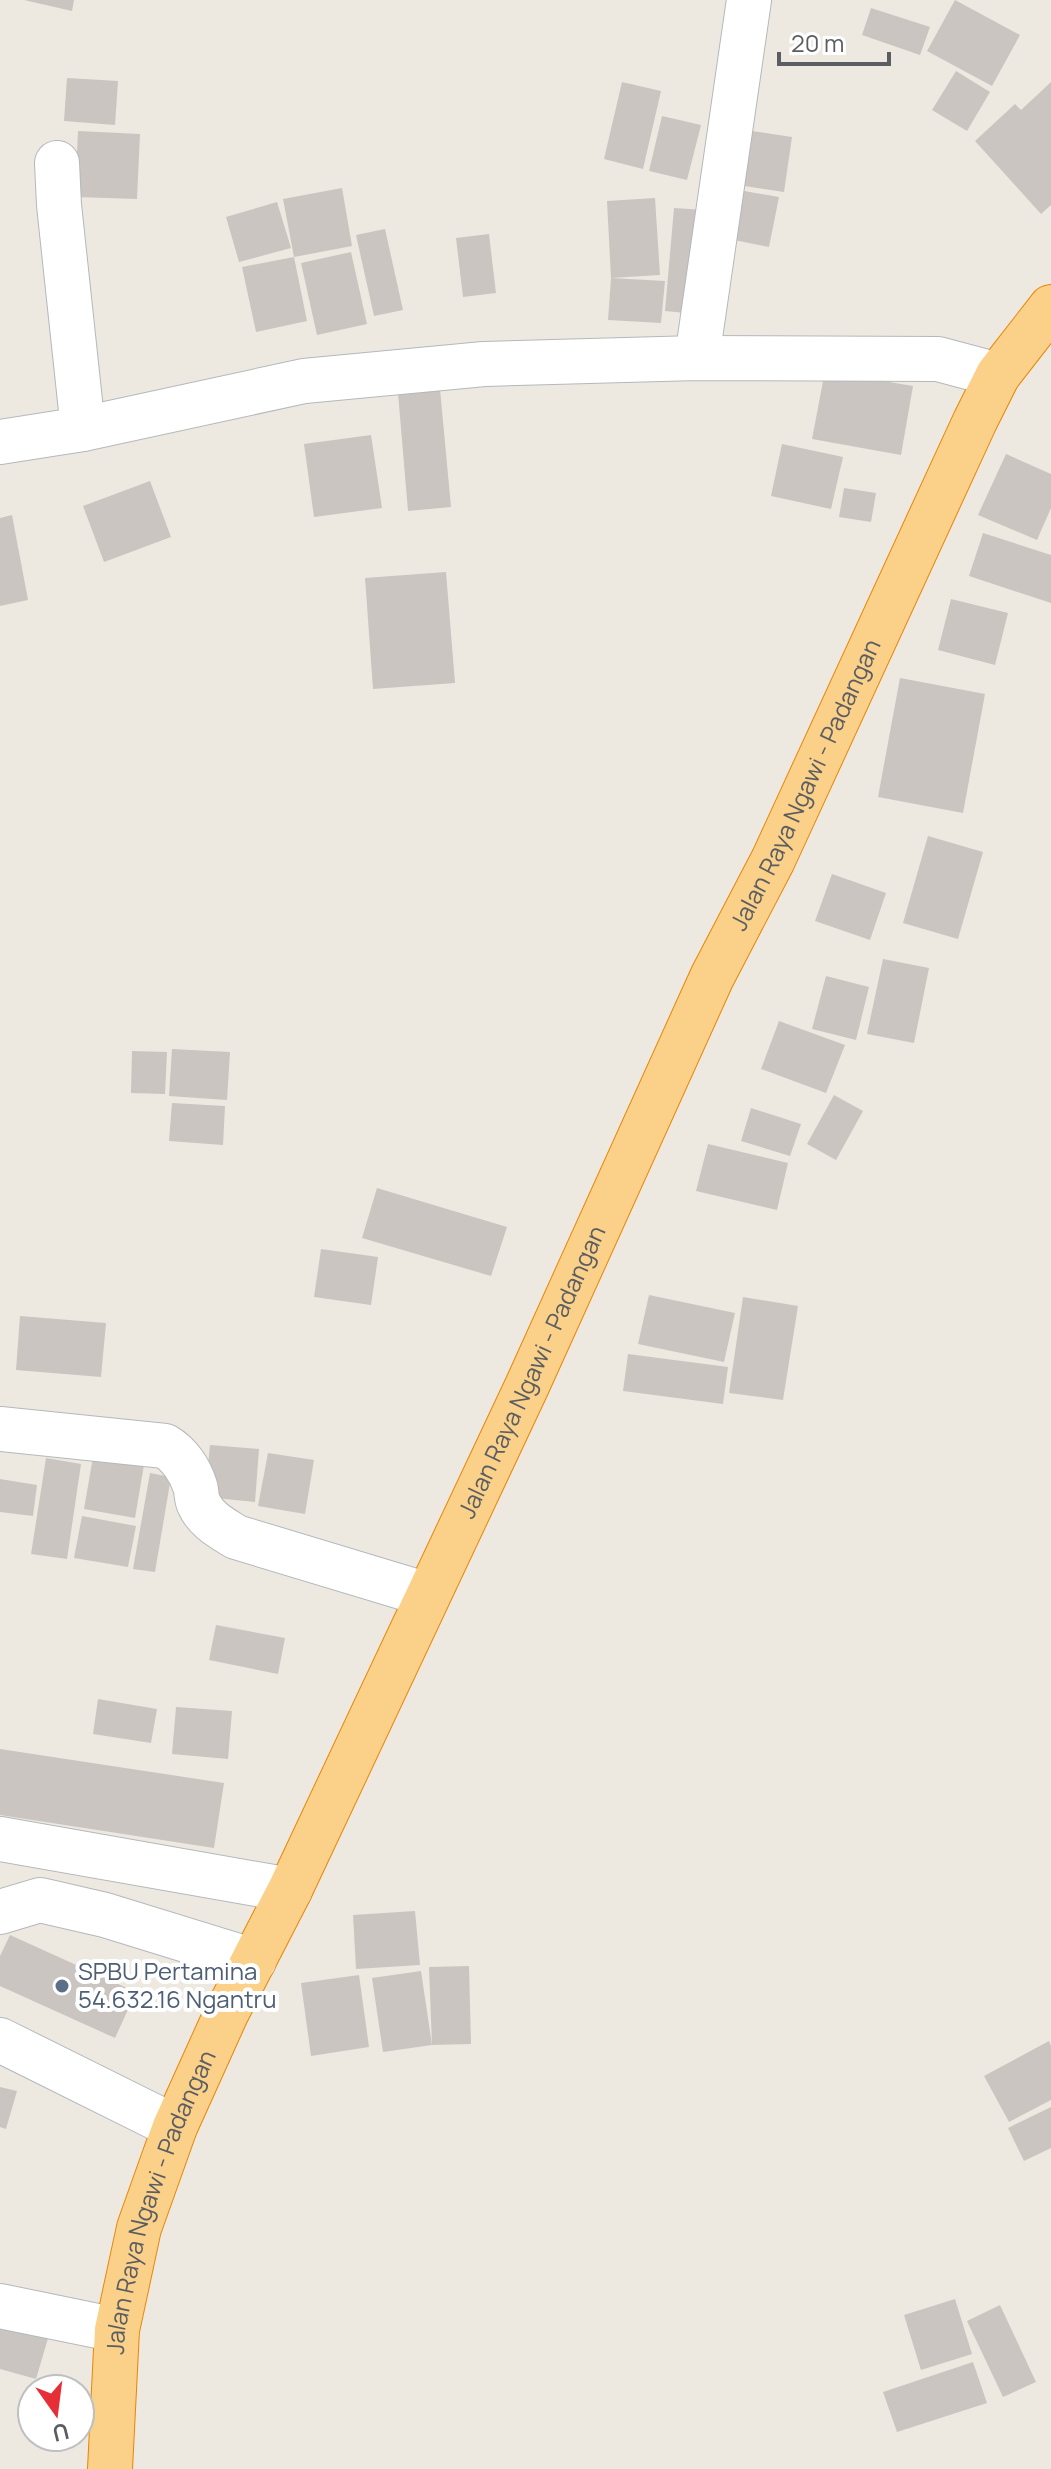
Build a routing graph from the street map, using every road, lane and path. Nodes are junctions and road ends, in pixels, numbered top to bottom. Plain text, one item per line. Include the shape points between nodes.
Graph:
1 (749, 0) edge
2 (57, 163) dead end
3 (1051, 307) edge
4 (697, 358) junction
5 (998, 375) junction
6 (83, 429) junction
7 (0, 442) edge
8 (0, 1429) edge
9 (428, 1595) junction
10 (0, 1839) edge
11 (290, 1890) junction
12 (0, 1912) edge
13 (254, 1961) junction
14 (0, 2040) edge
15 (175, 2127) junction
16 (0, 2306) edge
17 (117, 2330) junction
18 (110, 2469) edge

1 - 4 street
2 - 6 street
3 - 5 highway, Jalan Raya Ngawi - Padangan
4 - 5 street via 938,359
4 - 6 street via 484,364 304,381
5 - 9 highway, Jalan Raya Ngawi - Padangan via 773,860 712,977
6 - 7 street
8 - 9 street via 165,1446 187,1470 198,1503 211,1521 236,1537
9 - 11 highway, Jalan Raya Ngawi - Padangan
10 - 11 street
11 - 13 highway, Jalan Raya Ngawi - Padangan
12 - 13 street via 40,1900
13 - 15 highway, Jalan Raya Ngawi - Padangan
14 - 15 street
15 - 17 highway, Jalan Raya Ngawi - Padangan via 139,2228
16 - 17 street
17 - 18 highway, Jalan Raya Ngawi - Padangan

